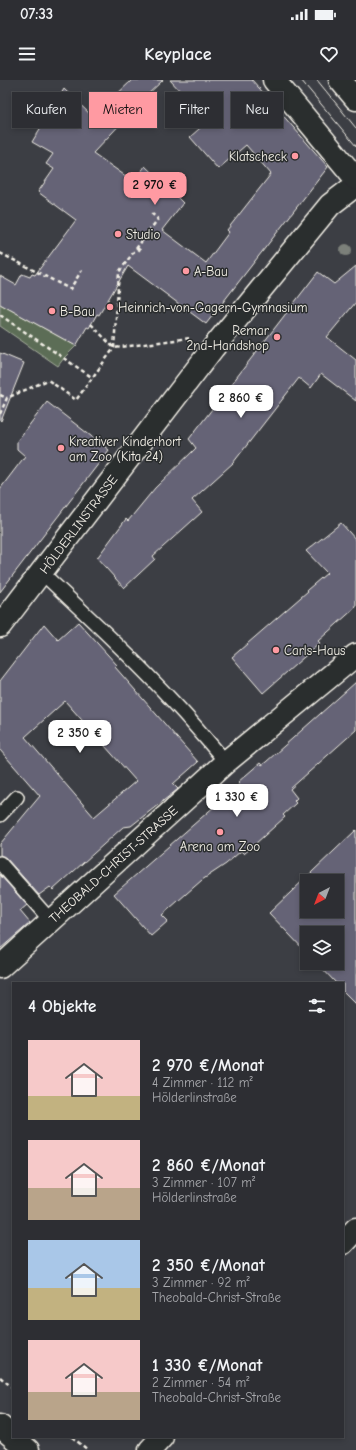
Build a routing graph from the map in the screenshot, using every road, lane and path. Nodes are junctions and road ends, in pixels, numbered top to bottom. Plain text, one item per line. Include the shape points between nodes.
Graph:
1 (274, 80) edge
2 (340, 80) edge
3 (356, 99) edge
4 (356, 179) edge
5 (356, 185) edge
6 (151, 213) dead end
7 (137, 248) junction
8 (141, 251) dead end
9 (0, 253) edge
10 (82, 270) dead end
11 (0, 314) edge
12 (91, 324) dead end
13 (114, 348) junction
14 (213, 348) junction
15 (93, 378) junction
16 (0, 395) edge
17 (7, 398) junction
18 (0, 414) edge
19 (41, 572) junction
20 (0, 626) edge
21 (356, 655) edge
22 (226, 762) junction
23 (17, 797) dead end
24 (0, 815) edge
25 (0, 863) edge
26 (51, 921) junction
27 (0, 967) edge
28 (356, 1229) edge
29 (344, 1242) edge
30 (0, 1377) edge
31 (12, 1387) edge
32 (0, 1426) edge
33 (12, 1436) edge
34 (14, 1438) edge
35 (73, 1438) edge
36 (161, 1438) edge
37 (28, 1450) edge
38 (88, 1450) edge
39 (150, 1450) edge

1 - 4 street
2 - 3 street
5 - 14 street, HÖLDERLINSTRASSE via 330,205
6 - 7 path via 158,219
7 - 8 path
7 - 13 path via 119,272
9 - 10 path via 70,289
11 - 15 path
12 - 13 path
13 - 14 path via 198,337
13 - 15 path
14 - 19 street, HÖLDERLINSTRASSE
15 - 17 path via 76,400 48,380
16 - 17 path
17 - 18 path
19 - 20 street, HÖLDERLINSTRASSE
19 - 22 lane via 93,619 147,674
21 - 22 street, THEOBALD-CHRIST-STRASSE
22 - 26 street, THEOBALD-CHRIST-STRASSE
23 - 24 lane
25 - 26 lane
26 - 27 street, THEOBALD-CHRIST-STRASSE
28 - 29 street
30 - 31 path
32 - 33 street
34 - 37 street
35 - 38 path
36 - 39 street

